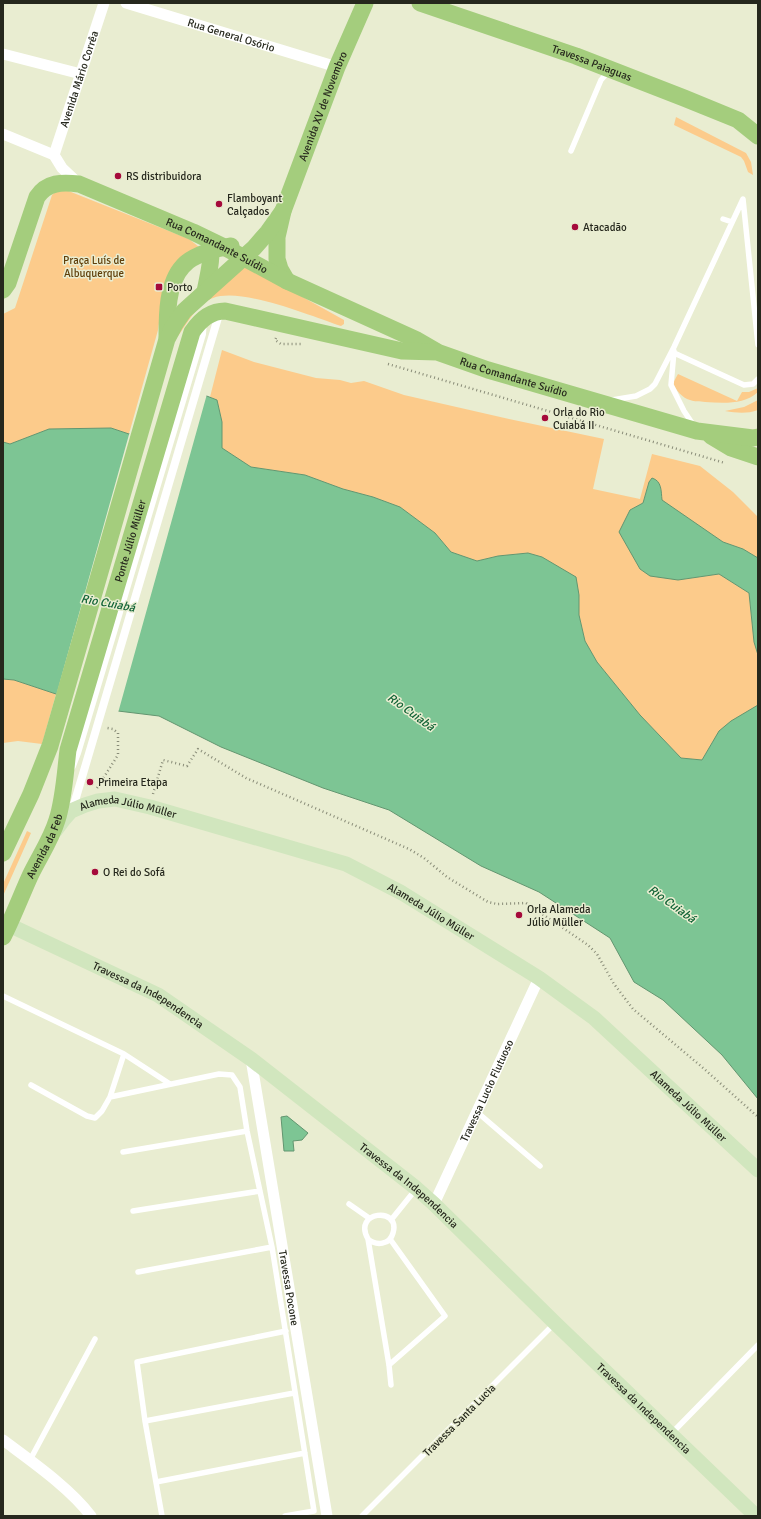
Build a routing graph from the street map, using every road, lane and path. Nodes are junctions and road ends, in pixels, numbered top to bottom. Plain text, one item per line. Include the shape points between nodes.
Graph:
1 (104, 3) edge
2 (126, 3) edge
3 (365, 3) edge
4 (420, 3) edge
5 (3, 54) edge
6 (336, 67) junction
7 (610, 70) junction
8 (81, 74) junction
9 (3, 134) edge
10 (758, 136) edge
11 (571, 151) dead end
12 (54, 155) junction
13 (79, 184) junction
14 (283, 211) junction
15 (723, 219) dead end
16 (732, 222) junction
17 (268, 232) junction
18 (215, 246) junction
19 (243, 257) junction
20 (287, 281) junction
21 (6, 287) edge
22 (205, 292) junction
23 (220, 311) junction
24 (199, 328) joint
25 (167, 339) junction
26 (758, 345) edge
27 (673, 351) junction
28 (438, 352) junction
29 (382, 363) dead end
30 (758, 379) edge
31 (598, 403) junction
32 (701, 432) junction
33 (758, 437) edge
34 (758, 457) edge
35 (729, 464) dead end
36 (72, 752) joint
37 (150, 806) junction
38 (71, 811) junction
39 (50, 838) junction
40 (3, 853) edge
41 (5, 928) edge
42 (539, 978) junction
43 (3, 996) edge
44 (124, 1054) junction
45 (251, 1059) junction
46 (170, 1084) junction
47 (31, 1085) dead end
48 (110, 1097) junction
49 (477, 1112) junction
50 (758, 1117) edge
51 (247, 1130) junction
52 (123, 1152) dead end
53 (540, 1166) dead end
54 (758, 1170) edge
55 (416, 1188) junction
56 (260, 1191) junction
57 (349, 1204) dead end
58 (434, 1204) junction
59 (133, 1211) dead end
60 (369, 1218) junction
61 (391, 1220) junction
62 (368, 1238) junction
63 (390, 1239) junction
64 (272, 1247) junction
65 (138, 1272) dead end
66 (555, 1323) junction
67 (286, 1331) junction
68 (95, 1339) dead end
69 (758, 1345) edge
70 (389, 1366) junction
71 (391, 1385) dead end
72 (294, 1393) junction
73 (145, 1421) junction
74 (671, 1434) junction
75 (3, 1440) edge
76 (305, 1453) junction
77 (30, 1460) junction
78 (156, 1482) junction
79 (91, 1516) edge
80 (162, 1516) edge
81 (286, 1516) edge
82 (327, 1516) edge
83 (362, 1516) edge
84 (755, 1516) edge

1 - 8 street, Avenida Mário Corrêa
2 - 6 street, Rua General Osório
3 - 6 main road, Avenida XV de Novembro
4 - 7 main road, Travessa Paiaguas
5 - 8 street
6 - 14 main road, Avenida XV de Novembro
7 - 10 main road, Travessa Paiaguas via 738,120
7 - 11 lane via 601,80
8 - 12 street, Avenida Mário Corrêa
9 - 12 street
12 - 13 street, Rua Comandante Suídio via 66,173
13 - 18 main road, Rua Comandante Suídio
13 - 21 main road via 46,187 37,197
14 - 17 main road
14 - 20 main road via 277,259
15 - 16 lane
16 - 26 lane via 743,199
16 - 27 lane
17 - 18 main road via 247,242
17 - 19 main road
18 - 19 main road, Rua Comandante Suídio
18 - 22 main road
18 - 25 main road via 187,262 176,277 168,306
19 - 20 main road, Rua Comandante Suídio
19 - 22 main road
20 - 28 main road, Rua Comandante Suídio
22 - 25 main road via 184,311
23 - 24 main road, Rua Comandante Suídio via 214,312
23 - 28 main road, Rua Comandante Suídio via 245,314 402,351
23 - 38 street
24 - 36 main road, Ponte Júlio Müller
25 - 40 main road, Ponte Júlio Müller via 50,746
27 - 30 lane via 744,385 753,384
27 - 31 lane via 650,389 636,396
27 - 32 lane via 671,385 684,411
28 - 31 main road, Rua Comandante Suídio
29 - 35 path
31 - 32 main road, Rua Comandante Suídio
32 - 33 main road
32 - 34 main road via 731,448
36 - 39 main road, Avenida da Feb via 57,820
37 - 38 main road, Alameda Júlio Müller via 115,799 98,801
37 - 42 main road, Alameda Júlio Müller via 346,864 402,893
37 - 50 path via 163,760 187,766 198,749 246,778 409,849 447,877 488,902 526,903 588,944 632,1009
38 - 39 main road, Alameda Júlio Müller
39 - 41 main road, Avenida da Feb
41 - 45 main road, Travessa da Independencia via 158,995
42 - 49 street, Travessa Lucio Flutuoso
42 - 54 main road, Alameda Júlio Müller via 594,1018
43 - 44 lane
44 - 46 lane
44 - 48 lane
45 - 55 main road, Travessa da Independencia
45 - 82 street, Travessa Pocone
46 - 48 lane
46 - 51 lane via 219,1074 232,1075 240,1087
47 - 48 lane via 95,1118
49 - 53 lane
49 - 58 street, Travessa Lucio Flutuoso
51 - 52 lane
51 - 56 lane
55 - 58 main road, Travessa da Independencia
55 - 61 lane
56 - 59 lane
56 - 64 lane
57 - 60 lane
58 - 66 main road, Travessa da Independencia
60 - 61 lane via 382,1215
60 - 62 lane via 365,1226
61 - 63 lane via 394,1232
62 - 63 lane via 381,1244
62 - 70 lane
63 - 70 lane via 445,1316
64 - 65 lane
64 - 67 lane
66 - 74 main road, Travessa da Independencia
66 - 83 lane, Travessa Santa Lucia
67 - 72 lane
67 - 73 lane via 138,1362
68 - 77 lane
69 - 74 lane
70 - 71 lane
72 - 73 lane
72 - 76 lane
73 - 78 lane
74 - 84 main road, Travessa da Independencia
75 - 77 street
76 - 78 lane
76 - 81 lane via 314,1511
77 - 79 street via 82,1503
78 - 80 lane

